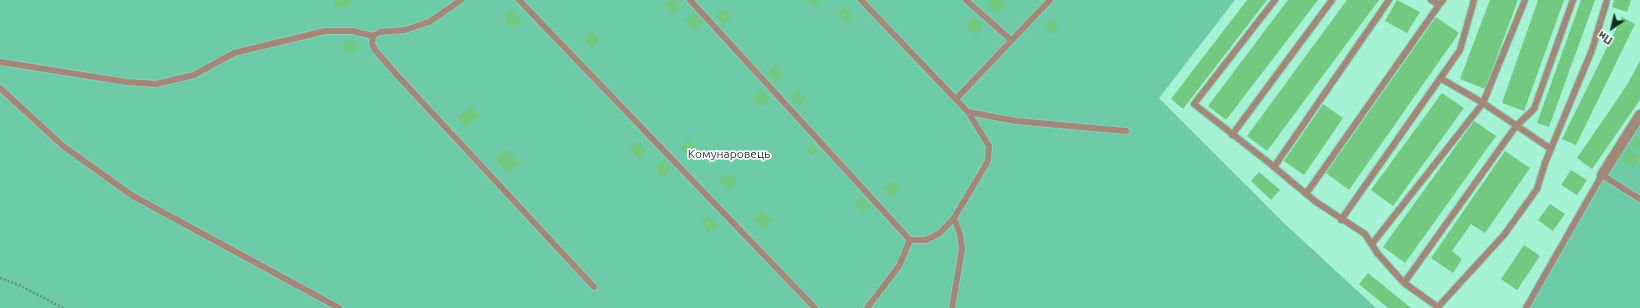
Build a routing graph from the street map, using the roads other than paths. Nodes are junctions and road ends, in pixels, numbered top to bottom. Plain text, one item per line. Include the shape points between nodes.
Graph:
1 (461, 0) edge
2 (519, 0) edge
3 (690, 0) edge
4 (861, 0) edge
5 (966, 0) edge
6 (1050, 0) edge
7 (1275, 0) edge
8 (1332, 0) edge
9 (1389, 0) edge
10 (1431, 0) edge
11 (1474, 0) edge
12 (1526, 0) edge
13 (1573, 0) edge
14 (1607, 0) edge
15 (1441, 3) edge
16 (373, 36) junction
17 (1010, 40) junction
18 (0, 62) edge
19 (1440, 78) junction
20 (0, 88) edge
21 (956, 99) junction
22 (1483, 103) junction
23 (968, 112) junction
24 (1640, 115) edge
25 (1516, 126) junction
26 (1126, 131) dead end
27 (1232, 135) junction
28 (1551, 149) junction
29 (1274, 167) junction
30 (1602, 175) junction
31 (1306, 194) junction
32 (1640, 198) edge
33 (954, 218) junction
34 (1341, 220) junction
35 (910, 240) junction
36 (1372, 244) junction
37 (1404, 283) junction
38 (594, 287) dead end
39 (339, 308) edge
40 (815, 308) edge
41 (867, 308) edge
42 (952, 308) edge
43 (1526, 308) edge

1 - 16 lane via 420,26 380,32
2 - 40 lane
3 - 35 lane
4 - 21 lane
5 - 17 lane
6 - 17 lane
7 - 27 lane via 1194,104
8 - 27 lane
9 - 29 lane
10 - 15 lane
11 - 19 lane via 1460,50
12 - 22 lane
13 - 25 lane via 1534,109
14 - 28 lane via 1580,81
15 - 31 lane
16 - 18 lane via 352,31 325,30 234,54 194,75 156,84 127,82
16 - 38 lane via 375,50 386,63
17 - 21 lane
19 - 22 lane
19 - 34 lane
20 - 39 lane via 63,146 133,196
21 - 23 lane
22 - 25 lane
22 - 36 lane
23 - 26 lane via 1023,122
23 - 33 lane via 989,146 988,161
24 - 30 street
25 - 28 lane
25 - 37 lane
27 - 29 lane
28 - 37 lane via 1537,189 1520,213 1438,307
29 - 31 lane
30 - 32 lane
30 - 43 lane
31 - 34 lane
33 - 35 lane via 940,233 926,240
33 - 42 lane via 962,249
34 - 36 lane via 1365,234
35 - 41 lane via 899,266
36 - 37 lane

